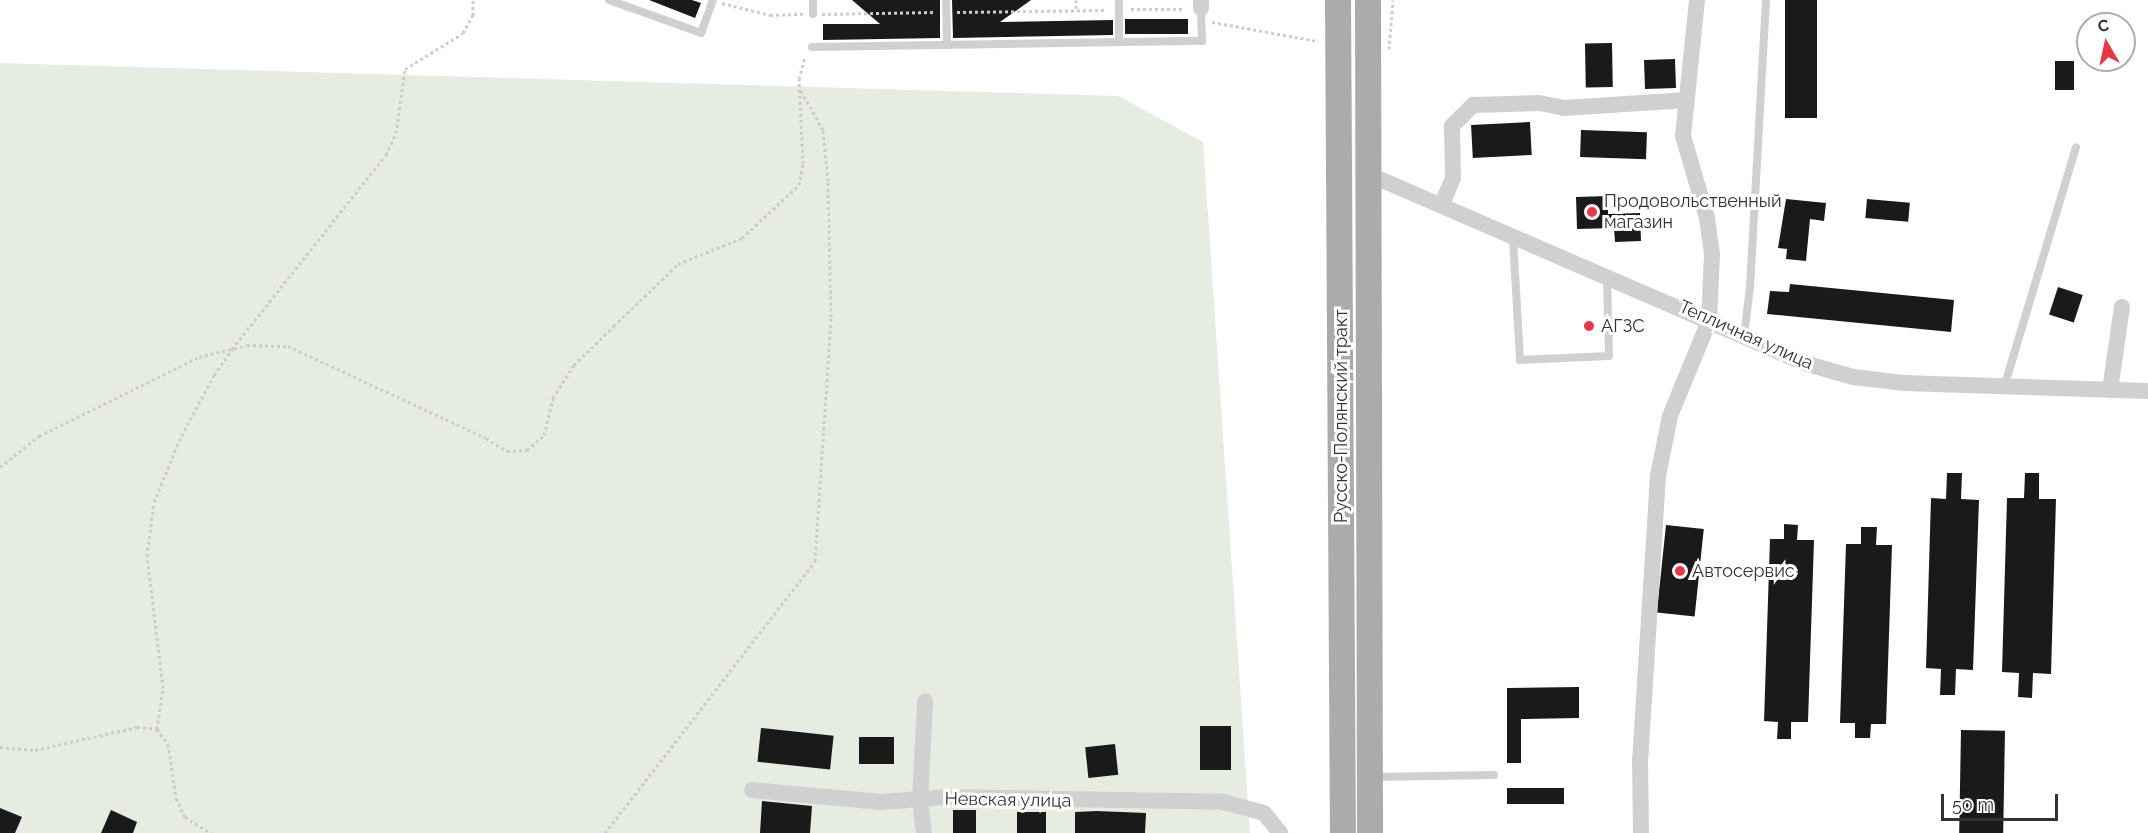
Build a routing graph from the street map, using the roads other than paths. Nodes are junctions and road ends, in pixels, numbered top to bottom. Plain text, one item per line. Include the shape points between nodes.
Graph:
1 (609, 0) edge
2 (712, 0) edge
3 (813, 0) edge
4 (946, 0) edge
5 (1119, 0) edge
6 (1338, 0) edge
7 (1368, 0) edge
8 (1697, 0) edge
9 (1766, 0) edge
10 (1201, 8) edge
11 (813, 14) dead end
12 (1119, 42) junction
13 (947, 45) junction
14 (812, 47) road end
15 (1687, 100) junction
16 (2076, 147) dead end
17 (1368, 174) junction
18 (1442, 204) junction
19 (1514, 237) junction
20 (1607, 278) junction
21 (2122, 306) dead end
22 (1709, 321) junction
23 (1744, 337) junction
24 (2005, 384) junction
25 (2110, 390) junction
26 (2148, 391) edge
27 (925, 701) dead end
28 (1494, 775) dead end
29 (1370, 777) junction
30 (752, 790) dead end
31 (920, 801) junction
32 (924, 833) edge
33 (1280, 833) edge
34 (1343, 833) edge
35 (1370, 833) edge
36 (1641, 833) edge

1 - 2 lane via 700,33
3 - 11 lane
4 - 13 lane
5 - 12 lane
6 - 34 main road, Русско-Полянский тракт
7 - 17 main road, Русско-Полянский тракт
8 - 15 street
9 - 23 lane
10 - 12 lane via 1202,41
12 - 13 lane
13 - 14 lane
15 - 18 street via 1564,108 1539,103 1473,105 1452,126 1453,178
15 - 22 street via 1683,136 1707,218 1712,254
16 - 24 lane
17 - 18 street, Тепличная улица
17 - 29 main road, Русско-Полянский тракт
18 - 19 street, Тепличная улица
19 - 20 street, Тепличная улица
19 - 20 lane via 1520,360 1608,356
20 - 22 street, Тепличная улица
21 - 25 street
22 - 23 street, Тепличная улица
22 - 36 street via 1670,416 1658,476 1640,762
23 - 24 street, Тепличная улица via 1804,363 1853,377 1903,383
24 - 25 street, Тепличная улица
25 - 26 street, Тепличная улица
27 - 31 street
28 - 29 lane
29 - 35 main road, Русско-Полянский тракт
30 - 31 street, Невская улица via 881,802
31 - 32 street
31 - 33 street, Невская улица via 947,797 1223,802 1264,813

